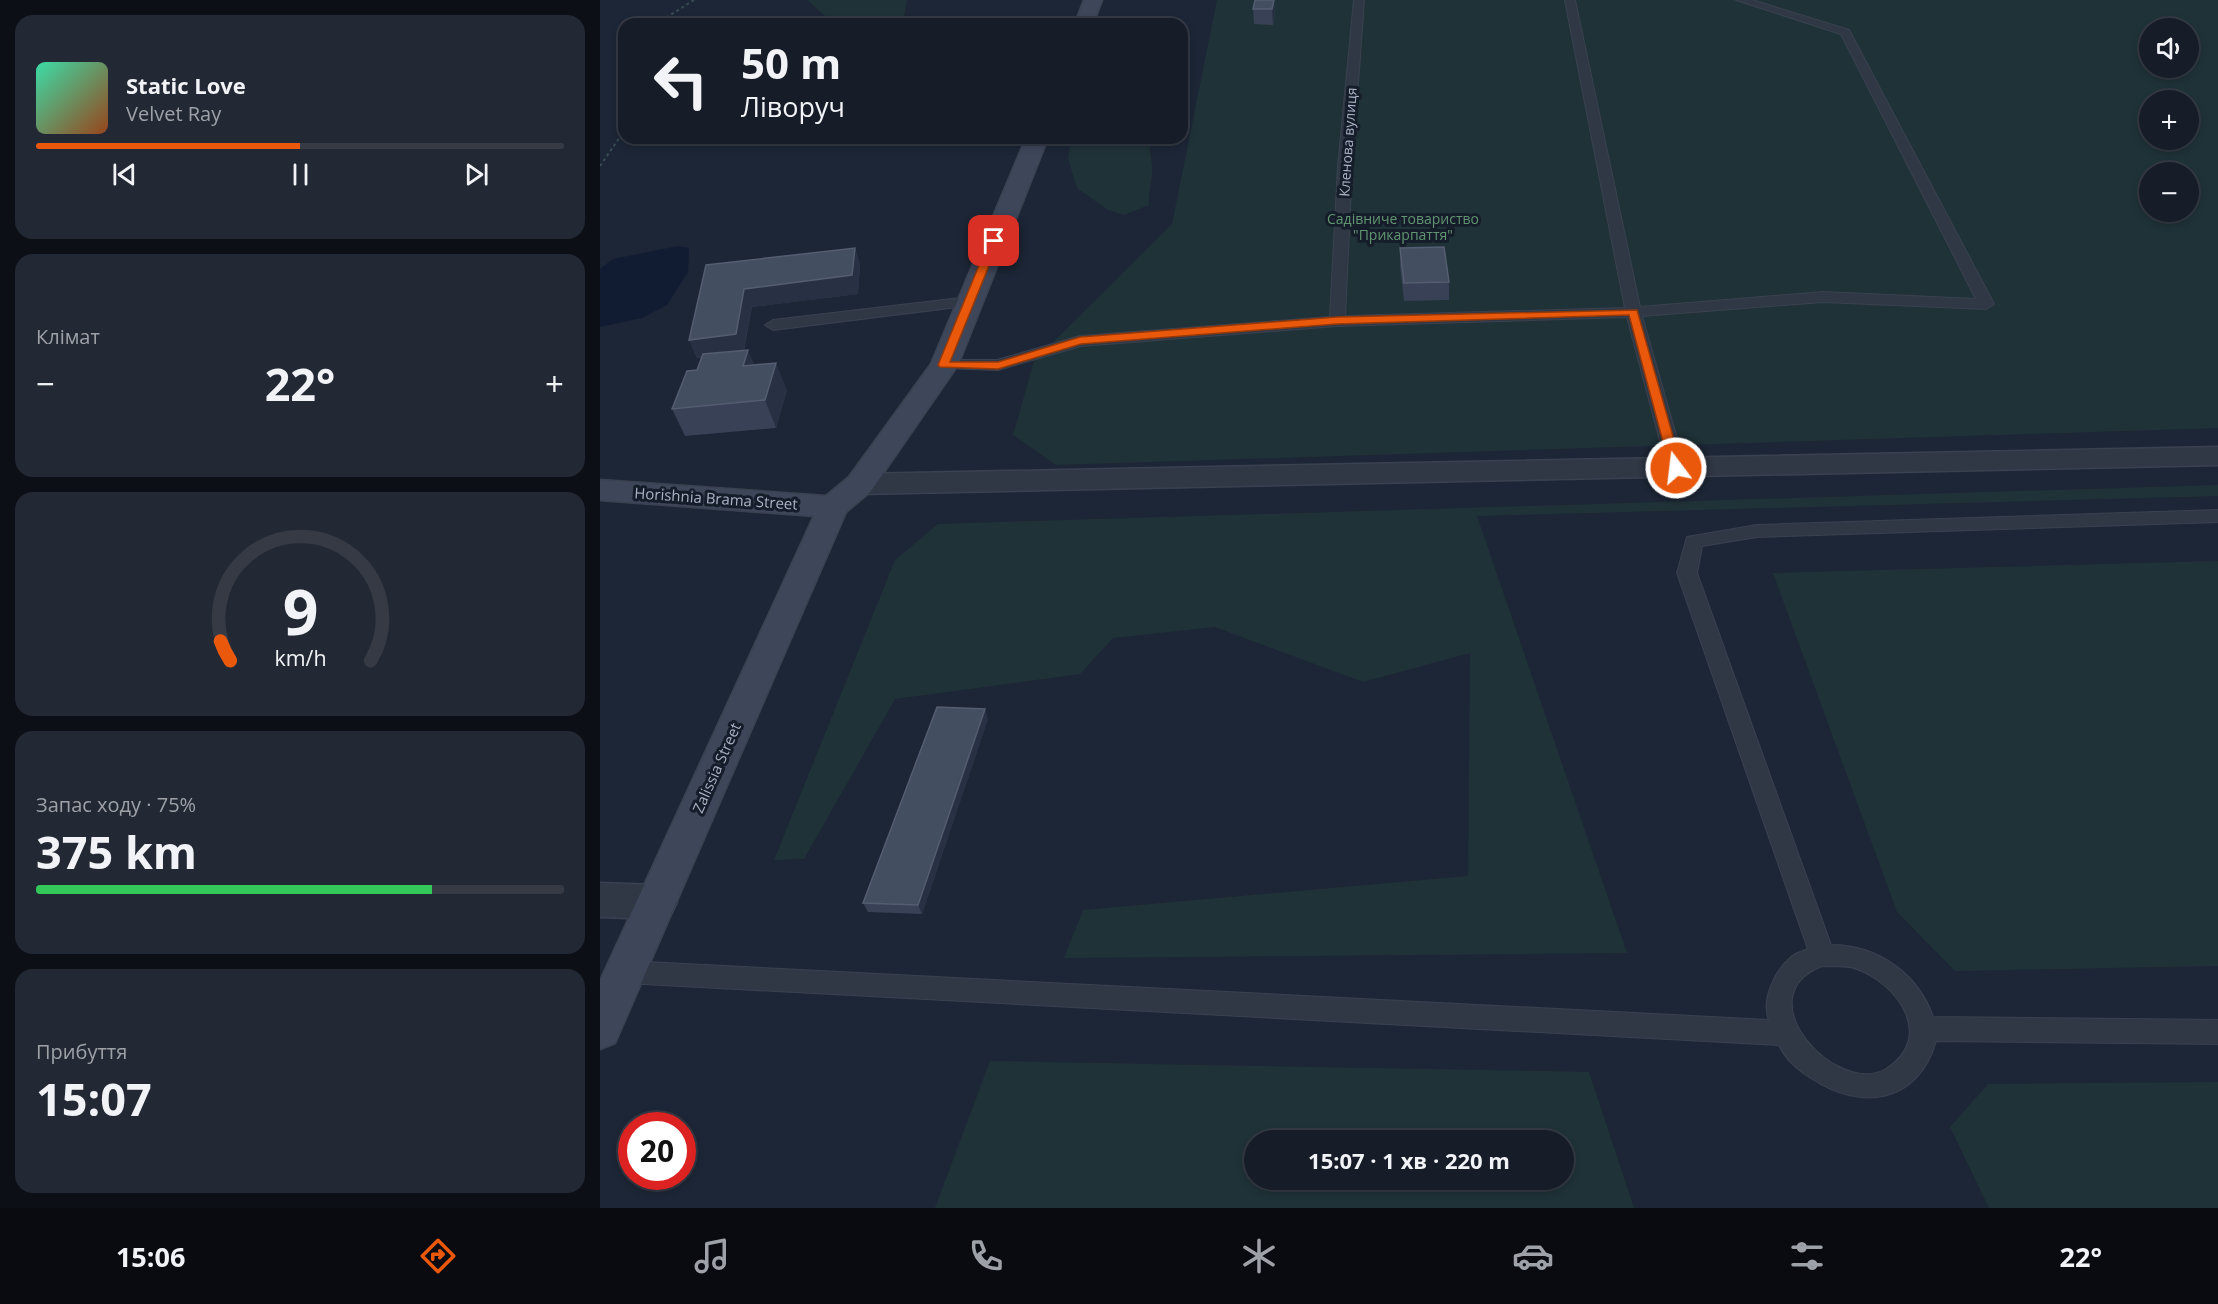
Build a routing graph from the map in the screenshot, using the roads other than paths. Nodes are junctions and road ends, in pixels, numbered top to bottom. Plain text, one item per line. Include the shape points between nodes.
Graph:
1 (1093, 0) edge
2 (1359, 0) edge
3 (1570, 0) edge
4 (1741, 0) edge
5 (1086, 18) edge
6 (1035, 144) edge
7 (969, 302) junction
8 (1633, 312) junction
9 (1337, 321) junction
10 (772, 324) dead end
11 (944, 365) junction
12 (2218, 456) edge
13 (1676, 468) junction
14 (860, 484) junction
15 (600, 490) edge
16 (833, 507) junction
17 (2218, 516) edge
18 (600, 900) edge
19 (657, 902) junction
20 (1822, 955) junction
21 (626, 972) junction
22 (600, 1029) edge
23 (1925, 1029) junction
24 (2218, 1032) edge
25 (1785, 1033) junction

1 - 5 main road
2 - 9 lane, Кленова вулиця
3 - 8 lane
4 - 8 lane via 1845,32 1986,304 1823,297
6 - 7 main road
7 - 10 lane
7 - 11 main road
8 - 9 lane
8 - 13 lane
9 - 11 lane via 1080,340 998,365
11 - 14 main road
12 - 13 street
13 - 14 street
14 - 16 main road
15 - 16 main road, Horishnia Brama Street
16 - 19 main road, Zalissia Street
17 - 20 lane via 1757,531 1694,541 1687,573
18 - 19 street
19 - 21 main road, Zalissia Street
20 - 23 lane via 1856,957 1888,972 1913,998
20 - 25 lane via 1799,965 1783,982 1778,1006
21 - 22 main road, Zalissia Street
21 - 25 lane
23 - 24 lane
23 - 25 lane via 1920,1057 1900,1078 1870,1086 1835,1080 1804,1060

